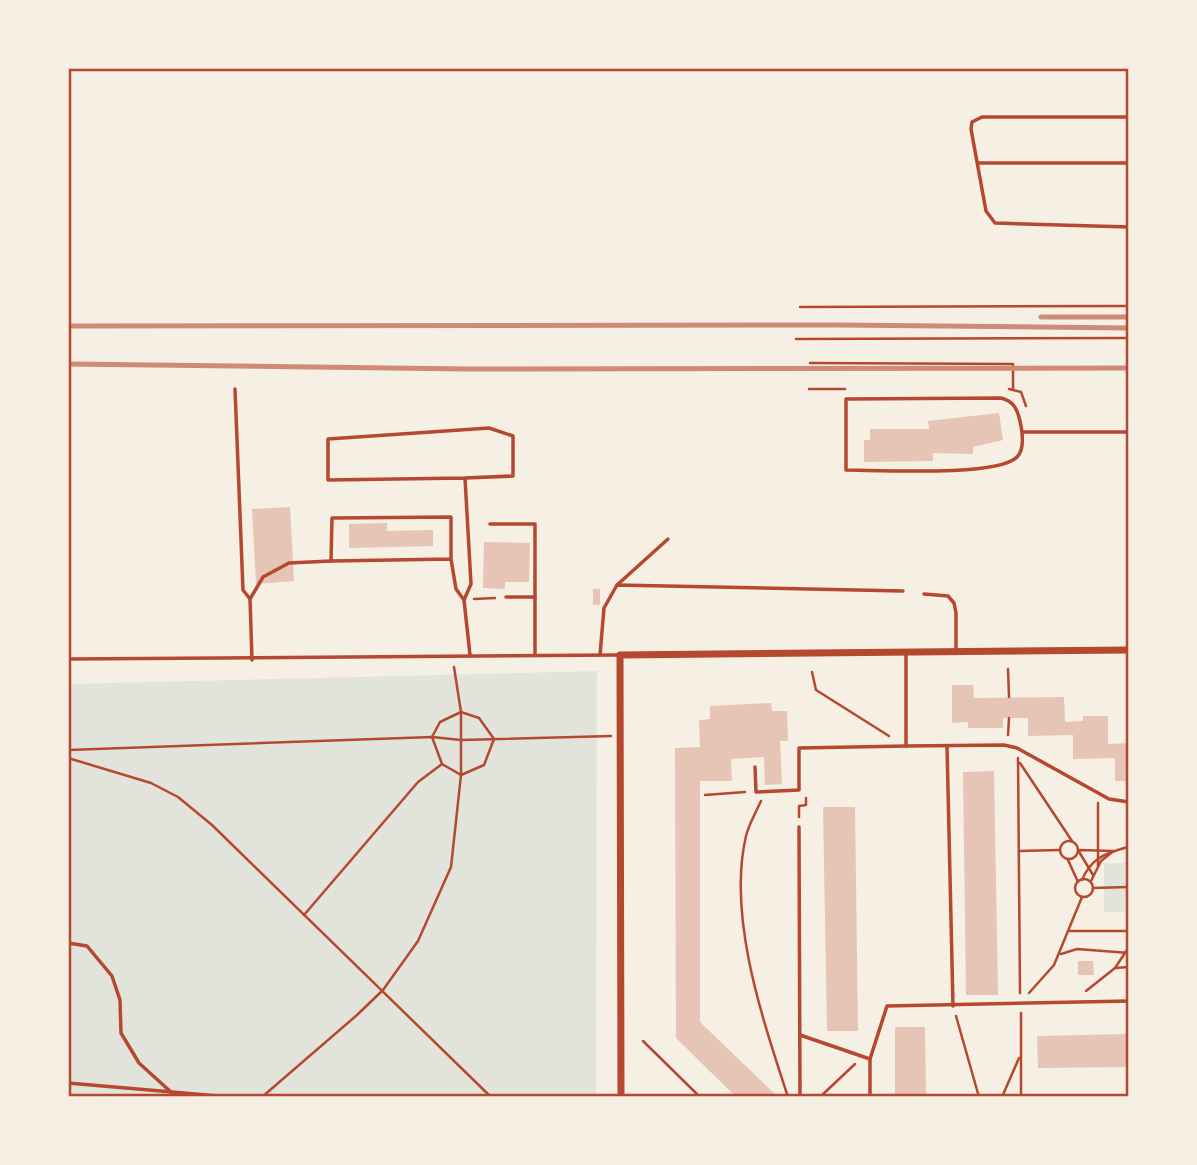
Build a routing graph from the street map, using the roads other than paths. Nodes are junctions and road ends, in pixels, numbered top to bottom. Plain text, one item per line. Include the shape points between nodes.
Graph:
1 (1129, 117) edge
2 (978, 163) junction
3 (1129, 163) edge
4 (1129, 227) edge
5 (235, 389) dead end
6 (1023, 432) junction
7 (1129, 432) edge
8 (464, 478) junction
9 (490, 524) dead end
10 (668, 539) dead end
11 (451, 559) junction
12 (331, 561) junction
13 (617, 585) junction
14 (903, 591) dead end
15 (924, 594) dead end
16 (506, 597) road end
17 (535, 597) junction
18 (250, 599) junction
19 (464, 600) junction
20 (1129, 650) edge
21 (906, 652) junction
22 (956, 652) junction
23 (535, 653) junction
24 (470, 655) junction
25 (600, 655) junction
26 (620, 655) junction
27 (68, 659) edge
28 (252, 660) junction
29 (906, 746) junction
30 (947, 746) junction
31 (755, 767) dead end
32 (1129, 802) edge
33 (799, 827) dead end
34 (68, 943) edge
35 (1129, 1001) edge
36 (953, 1006) junction
37 (800, 1035) junction
38 (870, 1059) junction
39 (68, 1083) edge
40 (172, 1093) junction
41 (230, 1097) edge
42 (621, 1097) edge
43 (800, 1097) edge
44 (870, 1097) edge

1 - 2 lane via 976,118 971,129
2 - 3 lane
2 - 4 lane via 986,211 995,223
5 - 18 lane via 243,590
6 - 6 lane via 1017,458 961,471 846,470 846,399 1001,398 1017,409
6 - 7 lane
8 - 8 lane via 328,480 328,439 489,428 513,436 513,476
8 - 19 lane via 471,584
9 - 17 lane via 535,524
10 - 13 lane
11 - 12 lane
11 - 12 lane via 451,517 332,518
11 - 19 lane via 456,589
12 - 18 lane via 289,563 263,577
13 - 14 lane
13 - 25 lane via 604,608
15 - 22 lane via 948,596 954,603
16 - 17 lane
17 - 23 lane
18 - 28 lane
19 - 24 lane
20 - 22 street
21 - 22 street
21 - 26 street
21 - 29 lane
23 - 24 lane
23 - 25 lane
24 - 28 lane
25 - 26 lane
26 - 42 street
27 - 28 lane
29 - 30 lane
29 - 31 lane via 799,748 799,790 756,792
30 - 32 lane via 1017,748 1109,799
30 - 36 lane
33 - 37 lane
34 - 40 lane via 87,946 112,976 120,1000 121,1033 139,1063
35 - 36 lane
36 - 38 lane via 887,1006
37 - 38 lane
37 - 43 lane
38 - 44 lane
39 - 40 lane
40 - 41 lane

